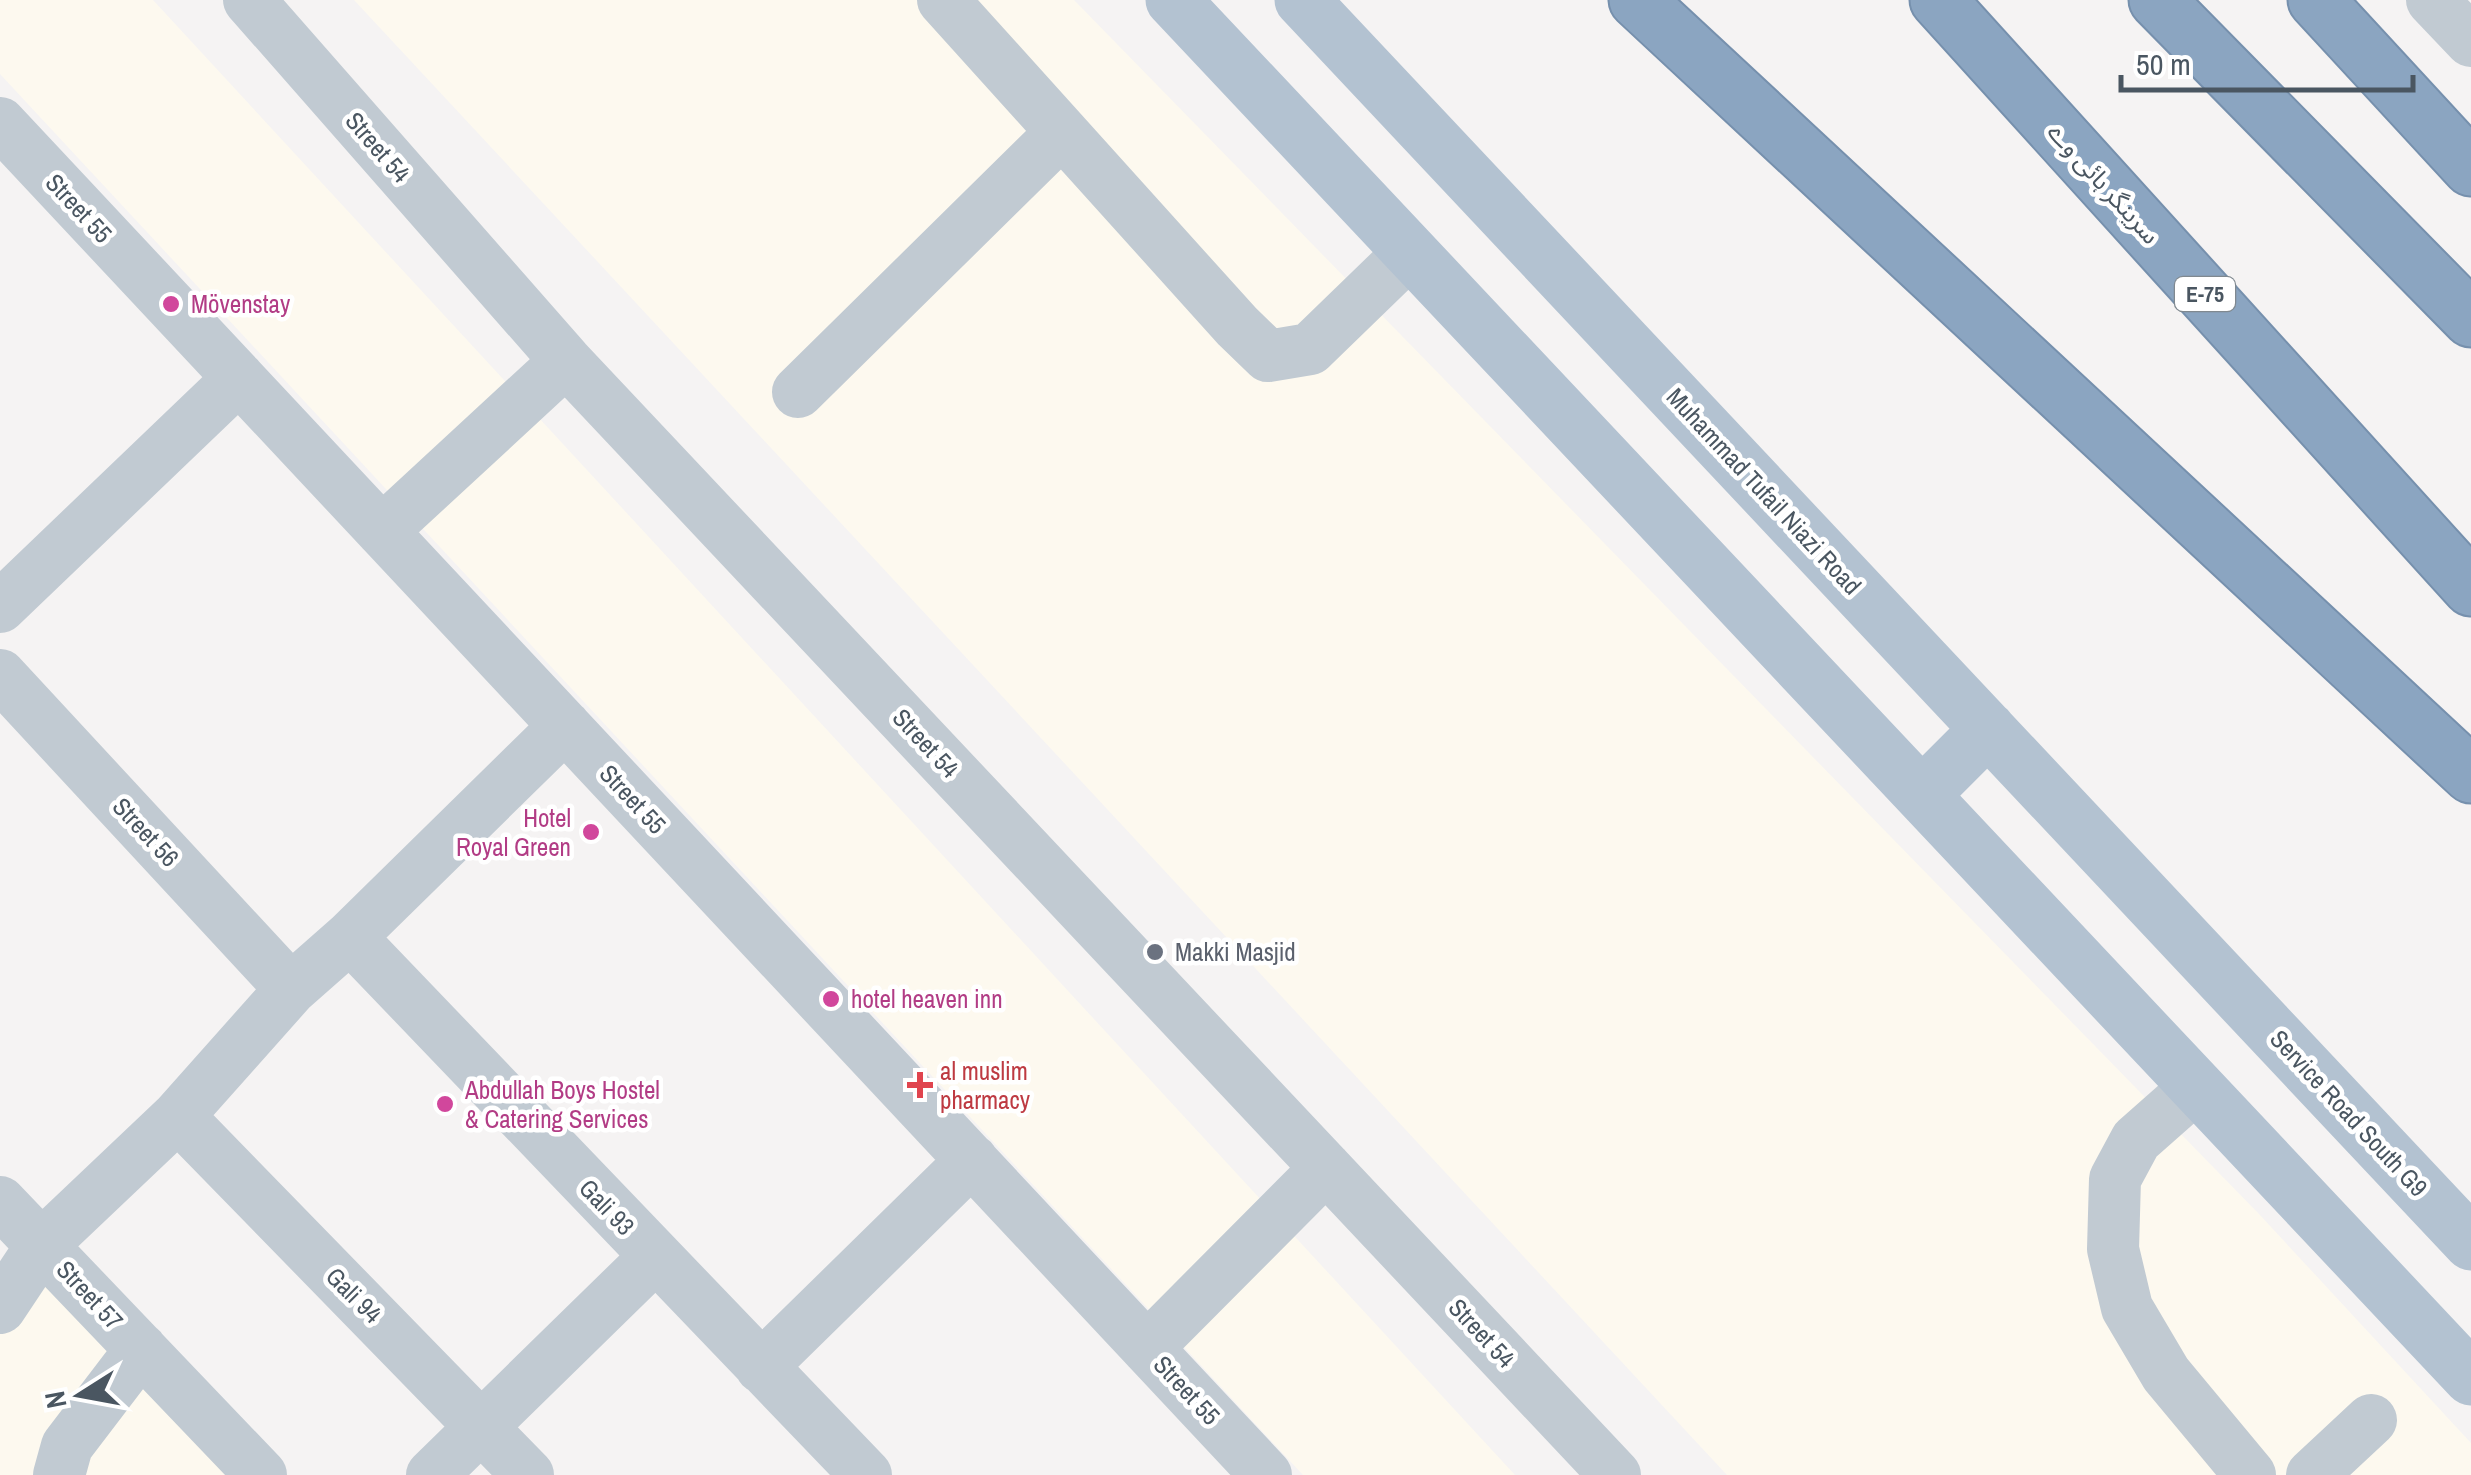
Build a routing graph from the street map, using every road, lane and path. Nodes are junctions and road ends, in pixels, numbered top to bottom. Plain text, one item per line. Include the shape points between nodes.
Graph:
1 (249, 0) edge
2 (942, 0) edge
3 (1173, 0) edge
4 (1302, 0) edge
5 (1637, 0) edge
6 (1938, 0) edge
7 (2157, 0) edge
8 (2316, 0) edge
9 (2432, 0) edge
10 (2471, 40) edge
11 (0, 123) edge
12 (1061, 134) junction
13 (2471, 168) edge
14 (1410, 252) junction
15 (2471, 319) edge
16 (566, 361) junction
17 (239, 378) junction
18 (798, 392) dead end
19 (382, 531) junction
20 (2471, 588) edge
21 (0, 607) edge
22 (0, 676) edge
23 (565, 726) junction
24 (1988, 729) junction
25 (2471, 775) edge
26 (1922, 796) junction
27 (350, 937) junction
28 (2226, 983) joint
29 (291, 989) junction
30 (2196, 1087) junction
31 (178, 1116) junction
32 (972, 1160) junction
33 (1326, 1168) junction
34 (0, 1202) edge
35 (2471, 1243) edge
36 (42, 1244) junction
37 (655, 1258) junction
38 (0, 1308) edge
39 (141, 1348) junction
40 (1147, 1348) junction
41 (761, 1367) junction
42 (2471, 1378) edge
43 (2371, 1420) dead end
44 (483, 1426) junction
45 (59, 1475) edge
46 (261, 1475) edge
47 (432, 1475) edge
48 (528, 1475) edge
49 (866, 1475) edge
50 (1266, 1475) edge
51 (1616, 1475) edge
52 (2250, 1475) edge
53 (2312, 1475) edge

1 - 16 street, Street 54
2 - 12 street
3 - 14 main road
4 - 24 main road, Muhammad Tufail Niazi Road
5 - 25 highway
6 - 20 highway, سرینگر ہائی وے / E-75
7 - 15 highway
8 - 13 highway
9 - 10 street
11 - 17 street, Street 55
12 - 14 street via 1268,356 1310,349
12 - 18 street
14 - 26 main road
16 - 19 street
16 - 33 street, Street 54
17 - 19 street, Street 55
17 - 21 street
19 - 23 street, Street 55
22 - 29 street, Street 56
23 - 27 street
23 - 32 street, Street 55
24 - 26 main road
24 - 28 main road, Muhammad Tufail Niazi Road
26 - 30 main road
27 - 29 street
27 - 37 street, Gali 93
28 - 35 main road, Service Road South G9
29 - 31 street
30 - 42 main road
30 - 52 street via 2136,1140 2115,1180 2113,1249 2127,1308 2166,1374
31 - 36 street
31 - 44 street, Gali 94
32 - 40 street, Street 55
32 - 41 street
33 - 40 street
33 - 51 street, Street 54
34 - 36 street, Street 57
36 - 38 street
36 - 39 street, Street 57
37 - 41 street, Gali 93
37 - 44 street
39 - 45 street via 67,1446
39 - 46 street, Street 57
40 - 50 street, Street 55
41 - 49 street, Gali 93
43 - 53 street
44 - 47 street
44 - 48 street, Gali 94

